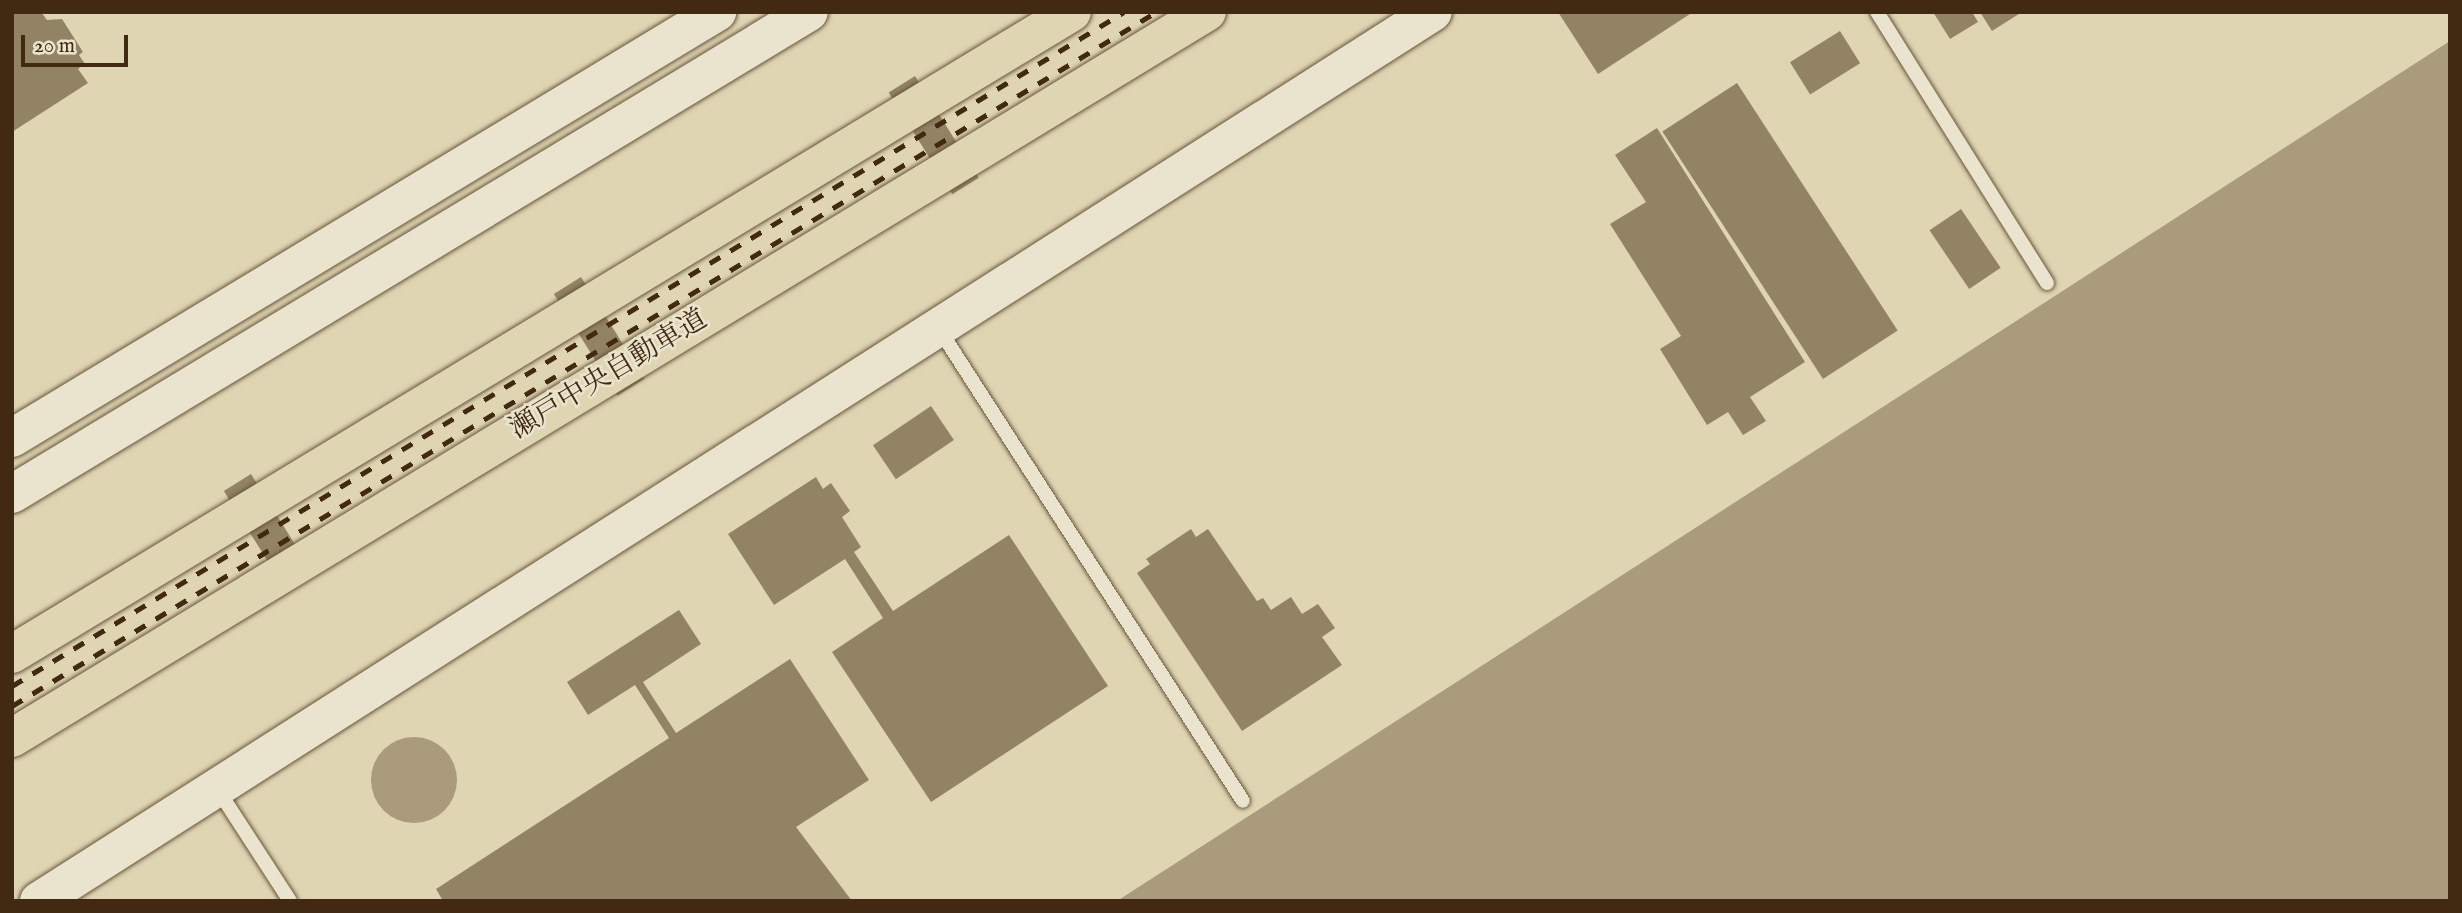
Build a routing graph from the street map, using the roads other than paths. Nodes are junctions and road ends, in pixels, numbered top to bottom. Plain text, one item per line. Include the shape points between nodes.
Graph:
1 (717, 12) edge
2 (809, 12) edge
3 (1072, 12) edge
4 (1206, 12) edge
5 (1433, 12) edge
6 (1877, 12) edge
7 (2047, 283) dead end
8 (939, 328) junction
9 (12, 438) edge
10 (12, 494) edge
11 (12, 654) edge
12 (12, 738) edge
13 (215, 785) junction
14 (1243, 801) dead end
15 (74, 875) junction
16 (15, 901) edge
17 (39, 901) edge
18 (290, 901) edge

1 - 9 street
2 - 10 street
3 - 11 highway
4 - 12 highway, 瀬戸中央自動車道
5 - 8 street
6 - 7 lane
8 - 13 street
8 - 14 lane
13 - 15 street
13 - 18 lane
15 - 16 street
15 - 17 street

